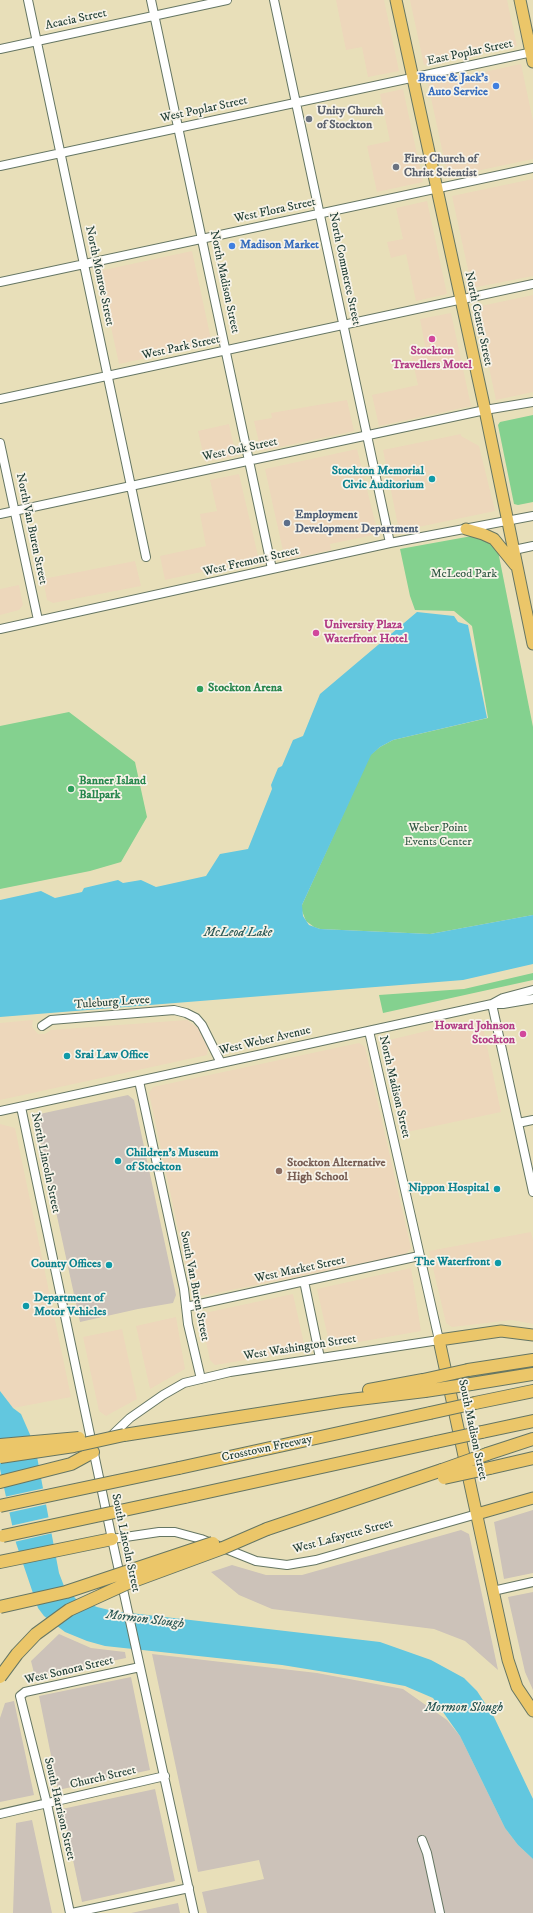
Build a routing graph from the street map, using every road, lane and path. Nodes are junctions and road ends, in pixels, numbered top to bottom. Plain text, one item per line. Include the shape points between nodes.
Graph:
1 (28, 0) edge
2 (151, 0) edge
3 (227, 0) edge
4 (274, 0) edge
5 (396, 0) edge
6 (520, 0) edge
7 (154, 16) junction
8 (36, 41) junction
9 (0, 49) edge
10 (532, 55) edge
11 (412, 77) junction
12 (296, 102) junction
13 (178, 128) junction
14 (61, 153) junction
15 (0, 166) edge
16 (533, 168) edge
17 (437, 188) junction
18 (320, 214) junction
19 (202, 239) junction
20 (85, 264) junction
21 (0, 282) edge
22 (533, 284) edge
23 (460, 300) junction
24 (344, 326) junction
25 (226, 351) junction
26 (108, 376) junction
27 (0, 399) edge
28 (533, 402) edge
29 (485, 410) junction
30 (368, 436) junction
31 (0, 443) edge
32 (248, 460) junction
33 (131, 486) junction
34 (14, 510) junction
35 (0, 514) edge
36 (533, 516) edge
37 (508, 521) junction
38 (466, 529) junction
39 (390, 543) junction
40 (533, 546) edge
41 (514, 550) junction
42 (146, 556) dead end
43 (517, 568) junction
44 (272, 569) junction
45 (38, 620) junction
46 (0, 629) edge
47 (532, 632) edge
48 (533, 644) edge
49 (533, 990) edge
50 (533, 999) edge
51 (492, 1004) junction
52 (42, 1026) dead end
53 (369, 1031) junction
54 (221, 1063) junction
55 (139, 1081) junction
56 (21, 1107) junction
57 (0, 1111) edge
58 (533, 1120) edge
59 (517, 1121) junction
60 (396, 1150) joint
61 (533, 1192) edge
62 (45, 1224) joint
63 (419, 1256) junction
64 (304, 1281) junction
65 (186, 1307) junction
66 (533, 1335) edge
67 (439, 1340) junction
68 (320, 1358) junction
69 (533, 1360) edge
70 (533, 1374) edge
71 (201, 1379) junction
72 (424, 1386) junction
73 (533, 1391) edge
74 (533, 1421) edge
75 (124, 1435) junction
76 (533, 1440) edge
77 (0, 1445) edge
78 (93, 1452) junction
79 (0, 1457) edge
80 (533, 1458) edge
81 (443, 1474) junction
82 (1, 1482) edge
83 (533, 1498) edge
84 (0, 1506) edge
85 (477, 1514) junction
86 (271, 1527) junction
87 (1, 1536) edge
88 (112, 1539) junction
89 (0, 1562) edge
90 (533, 1582) edge
91 (494, 1591) junction
92 (0, 1607) edge
93 (140, 1667) junction
94 (0, 1677) edge
95 (23, 1711) joint
96 (533, 1711) edge
97 (164, 1776) junction
98 (47, 1804) junction
99 (0, 1814) edge
100 (422, 1840) dead end
101 (189, 1888) junction
102 (71, 1913) edge
103 (194, 1913) edge
104 (440, 1913) edge

1 - 8 street, North Monroe Street
2 - 7 street, North Madison Street
3 - 7 street, Acacia Street
4 - 12 street, North Commerce Street
5 - 11 main road, North Center Street
6 - 10 main road
7 - 8 street, Acacia Street
7 - 13 street, North Madison Street
8 - 9 street, Acacia Street
8 - 14 street, North Monroe Street
10 - 11 street, East Poplar Street
11 - 12 street, West Poplar Street
11 - 17 main road, North Center Street
12 - 13 street, West Poplar Street
12 - 18 street, North Commerce Street
13 - 14 street, West Poplar Street
13 - 19 street, North Madison Street
14 - 15 street, West Poplar Street
14 - 20 street, North Monroe Street
16 - 17 street, West Flora Street
17 - 18 street, West Flora Street
17 - 23 main road, North Center Street
18 - 19 street, West Flora Street
18 - 24 street, North Commerce Street
19 - 20 street, West Flora Street
19 - 25 street, North Madison Street
20 - 21 street, West Flora Street
20 - 26 street, North Monroe Street
22 - 23 street, West Park Street
23 - 24 street, West Park Street
23 - 29 main road, North Center Street
24 - 25 street, West Park Street
24 - 30 street, North Commerce Street
25 - 26 street, West Park Street
25 - 32 street, North Madison Street
26 - 27 street, West Park Street
26 - 33 street, North Monroe Street
28 - 29 street, West Oak Street
29 - 30 street, West Oak Street
29 - 37 main road, North Center Street
30 - 32 street, West Oak Street
30 - 39 street, North Commerce Street
31 - 34 street, North Van Buren Street
32 - 33 street, West Oak Street
32 - 44 street, North Madison Street
33 - 34 street, West Oak Street
33 - 42 street, North Monroe Street
34 - 35 street, West Oak Street
34 - 45 street, North Van Buren Street
36 - 37 street, West Fremont Street
37 - 38 street, West Fremont Street
37 - 41 main road, North Center Street
38 - 39 street, West Fremont Street
38 - 43 main road via 494,539
39 - 44 street, West Fremont Street
40 - 41 street
41 - 43 main road, North Center Street
43 - 47 main road, North Center Street
44 - 45 street, West Fremont Street
45 - 46 street, West Fremont Street
47 - 48 main road, North Center Street
49 - 51 street, West Weber Avenue via 502,998
50 - 51 street
51 - 53 street, West Weber Avenue
51 - 59 street
52 - 54 street, Tuleburg Levee via 51,1020 174,1010 196,1018
53 - 54 street, West Weber Avenue
53 - 60 street, North Madison Street
54 - 55 street, West Weber Avenue
55 - 56 street, West Weber Avenue
55 - 65 street, South Van Buren Street
56 - 57 street, West Weber Avenue
56 - 62 street, North Lincoln Street
58 - 59 street
59 - 61 street
60 - 63 street, South Madison Street
62 - 78 street, South Lincoln Street
63 - 64 street, West Market Street
63 - 67 street, South Madison Street
64 - 65 street, West Market Street
64 - 68 street
65 - 71 street, South Van Buren Street
66 - 67 main road, West Washington Street via 501,1331
67 - 68 street, West Washington Street
67 - 85 main road, South Madison Street
68 - 71 street, West Washington Street
69 - 72 highway, bridge via 468,1370
70 - 72 highway, bridge via 471,1384
71 - 78 street, West Washington Street via 162,1395 130,1418
72 - 75 highway
73 - 84 highway, Crosstown Freeway, bridge
74 - 87 highway, bridge
75 - 77 highway, bridge
75 - 79 highway, bridge via 74,1446
76 - 81 highway, bridge via 486,1454
78 - 82 highway via 71,1464
78 - 88 street, South Lincoln Street
80 - 81 highway, bridge via 490,1468
81 - 86 highway
83 - 85 main road, West Lafayette Street
85 - 88 street, West Lafayette Street via 316,1560 286,1565 256,1561 201,1539 175,1532
85 - 91 main road, South Madison Street
86 - 92 highway, bridge via 226,1539 59,1594
86 - 94 highway, bridge via 116,1588 69,1610 46,1625 31,1639 16,1654
88 - 89 highway
88 - 93 street, South Lincoln Street
90 - 91 street
91 - 96 main road, South Madison Street via 511,1672 521,1695
93 - 95 street, West Sonora Street via 25,1692 20,1696
93 - 97 street, South Lincoln Street
95 - 98 street, South Harrison Street
97 - 98 street, Church Street
97 - 101 street, South Lincoln Street
98 - 99 street, Church Street
98 - 102 street, South Harrison Street
100 - 104 street
101 - 102 street
101 - 103 street, South Lincoln Street

